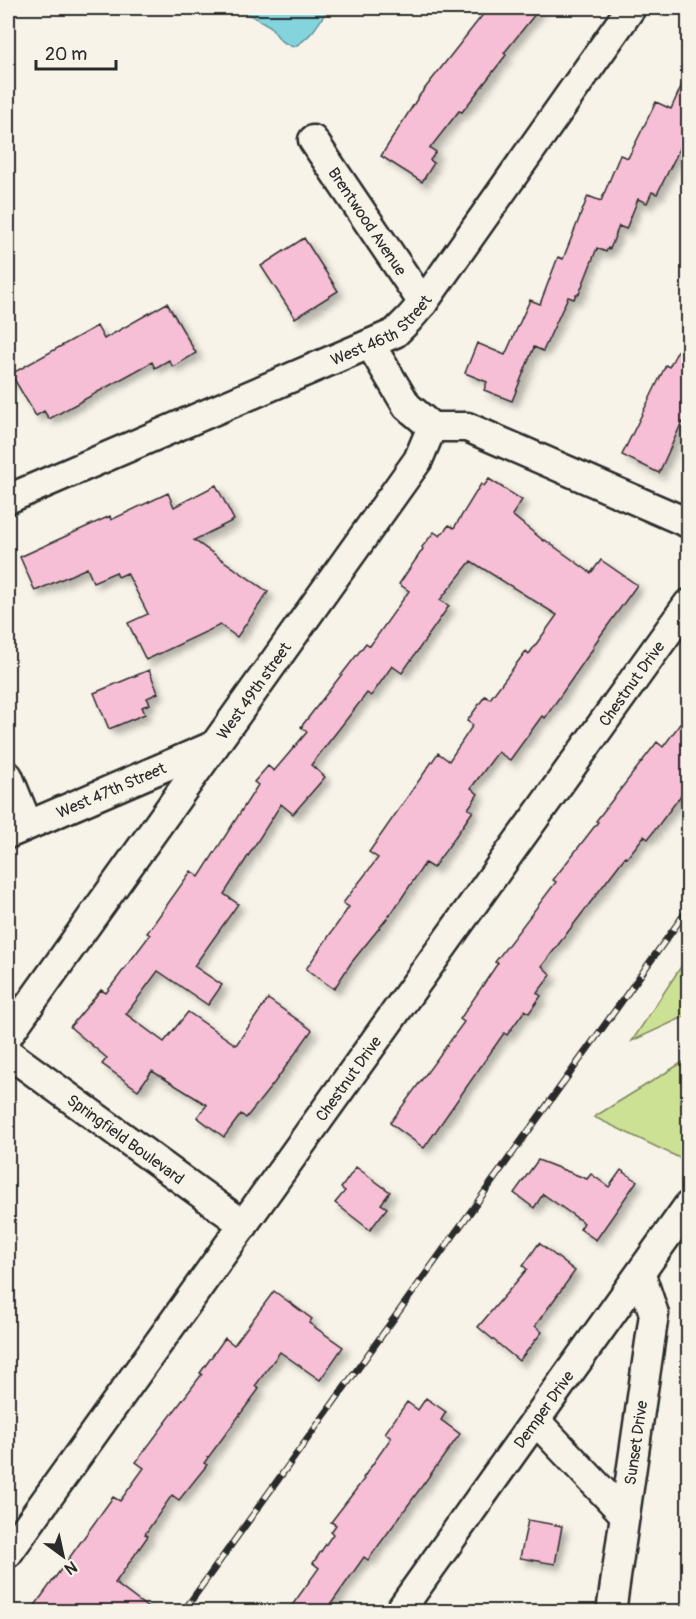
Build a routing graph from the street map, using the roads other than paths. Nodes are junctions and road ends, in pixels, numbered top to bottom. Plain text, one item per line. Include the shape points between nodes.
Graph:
1 (631, 8) edge
2 (314, 140) dead end
3 (423, 303) junction
4 (370, 344) junction
5 (432, 427) junction
6 (8, 499) edge
7 (688, 523) edge
8 (688, 604) edge
9 (216, 744) junction
10 (8, 776) edge
11 (18, 829) edge
12 (8, 1035) edge
13 (8, 1053) edge
14 (688, 1206) edge
15 (244, 1225) junction
16 (641, 1275) junction
17 (536, 1421) junction
18 (625, 1515) junction
19 (8, 1552) edge
20 (399, 1611) edge
21 (611, 1611) edge

1 - 3 street, West 46th Street
2 - 3 street, Brentwood Avenue
3 - 4 street, West 46th Street via 394,333
4 - 5 street via 407,406
4 - 6 street, West 46th Street
5 - 7 street via 467,427
5 - 9 street, West 49th street via 418,460
8 - 15 street, Chestnut Drive
9 - 11 street, West 47th Street
9 - 12 street, West 49th street
10 - 11 street
13 - 15 street, Springfield Boulevard
14 - 16 street, Demper Drive
15 - 19 street, Chestnut Drive
16 - 17 street, Demper Drive
16 - 18 street, Sunset Drive via 654,1314
17 - 18 street
17 - 20 street, Demper Drive
18 - 21 street, Sunset Drive

